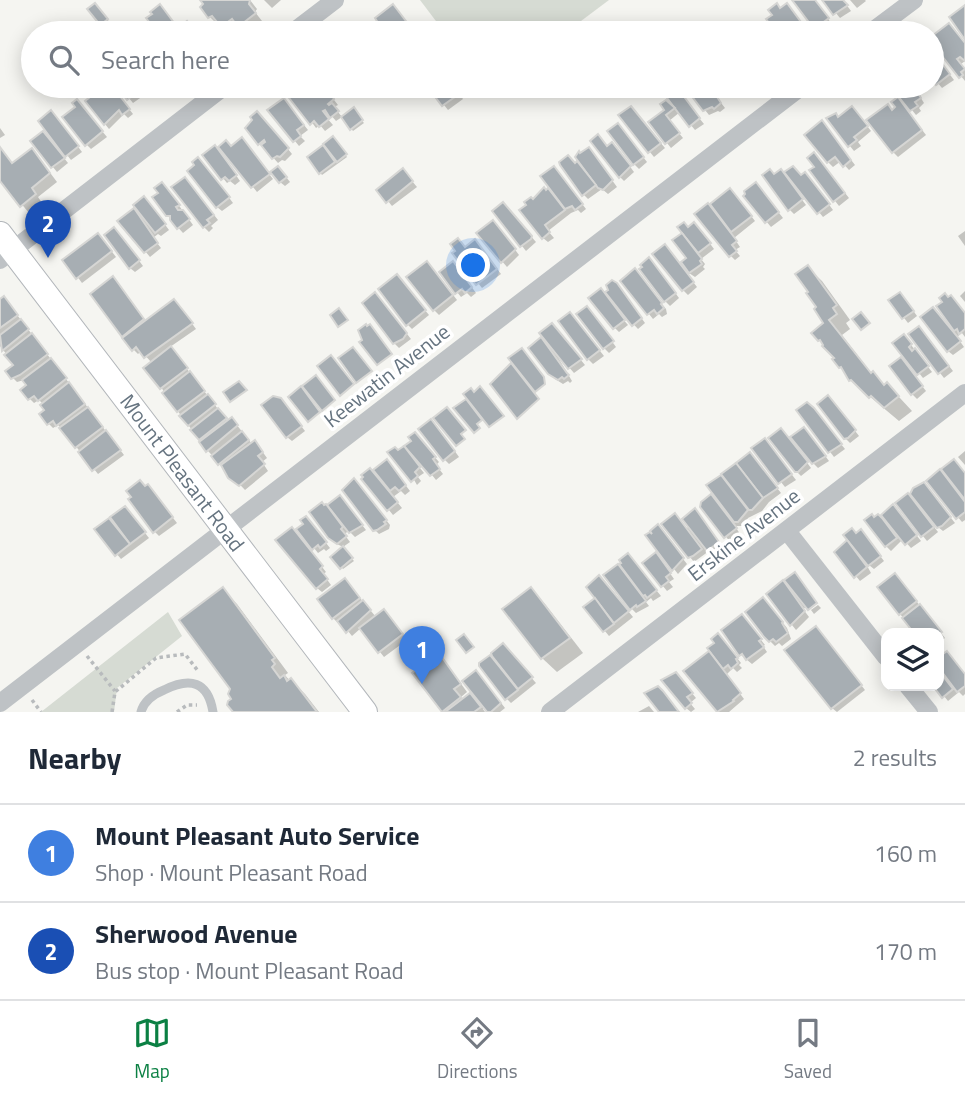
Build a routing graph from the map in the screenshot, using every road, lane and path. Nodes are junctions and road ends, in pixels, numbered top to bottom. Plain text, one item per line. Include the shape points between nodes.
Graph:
1 (335, 0) edge
2 (914, 0) edge
3 (308, 21) edge
4 (886, 21) edge
5 (209, 98) edge
6 (786, 98) edge
7 (4, 248) edge
8 (965, 393) edge
9 (226, 530) junction
10 (787, 531) junction
11 (881, 651) edge
12 (86, 654) dead end
13 (912, 691) edge
14 (115, 692) dead end
15 (29, 697) dead end
16 (0, 703) edge
17 (212, 708) edge
18 (41, 712) edge
19 (141, 712) edge
20 (177, 712) edge
21 (365, 712) edge
22 (550, 712) edge
23 (929, 712) edge

1 - 3 street
2 - 4 street
5 - 7 street
6 - 9 street, Keewatin Avenue
7 - 9 main road, Mount Pleasant Road
8 - 10 street, Erskine Avenue
9 - 16 street, Keewatin Avenue
9 - 21 main road, Mount Pleasant Road
10 - 11 street
10 - 22 street, Erskine Avenue
12 - 14 path
13 - 23 street
15 - 18 path
17 - 19 lane via 208,695 183,681 155,694
17 - 20 path via 187,705

